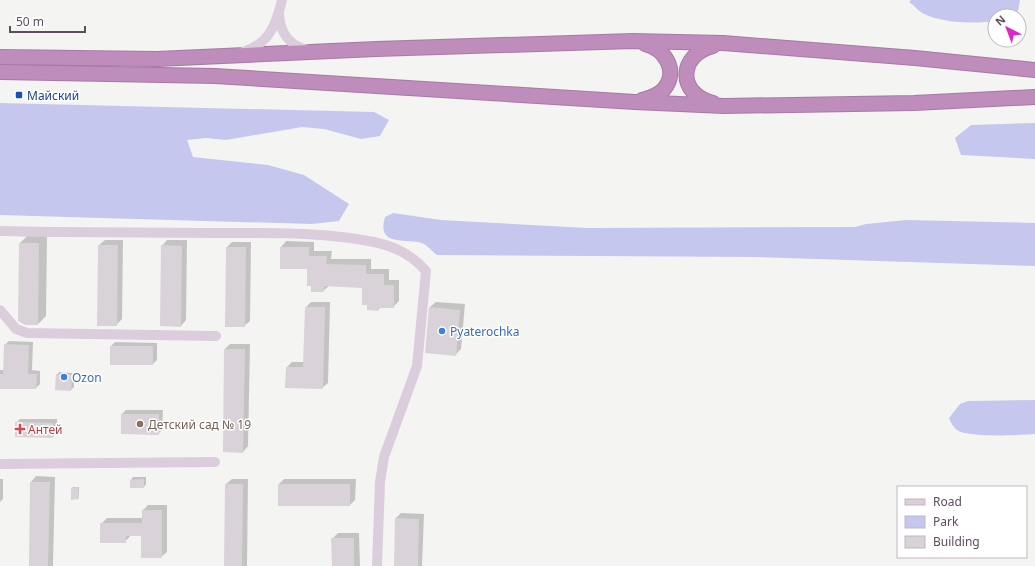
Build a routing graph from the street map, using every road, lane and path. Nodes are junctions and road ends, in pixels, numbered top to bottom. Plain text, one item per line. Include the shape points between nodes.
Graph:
1 (282, 0) edge
2 (279, 12) junction
3 (633, 41) junction
4 (723, 43) junction
5 (316, 52) junction
6 (0, 57) edge
7 (230, 57) junction
8 (1035, 70) edge
9 (0, 72) edge
10 (1035, 97) edge
11 (635, 102) junction
12 (724, 106) junction
13 (0, 231) edge
14 (0, 310) edge
15 (216, 336) dead end
16 (215, 462) dead end
17 (0, 464) edge
18 (377, 566) edge

1 - 2 street
2 - 5 street via 279,23 287,38 304,49
2 - 7 street via 271,32 258,46
3 - 4 highway
3 - 5 highway
3 - 11 highway via 659,49 666,57 670,68 670,79 664,89 652,97
4 - 8 highway
4 - 12 highway via 697,53 688,64 686,77 691,90 702,100
5 - 7 highway
6 - 7 highway
9 - 11 highway via 215,76
10 - 12 highway via 914,103
11 - 12 highway
13 - 18 street via 277,233 341,237 375,242 402,252 420,265 426,271 417,366 384,457 380,482
14 - 15 street via 16,329 27,333
16 - 17 street

